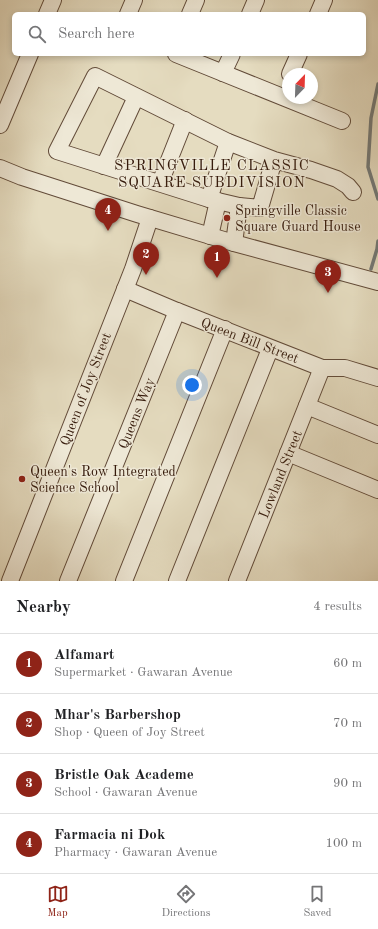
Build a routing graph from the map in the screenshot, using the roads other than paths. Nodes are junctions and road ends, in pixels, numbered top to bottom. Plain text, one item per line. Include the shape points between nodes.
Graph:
1 (53, 0) edge
2 (134, 0) edge
3 (196, 0) edge
4 (256, 0) edge
5 (324, 0) edge
6 (48, 12) edge
7 (129, 12) edge
8 (191, 12) edge
9 (251, 12) edge
10 (319, 12) edge
11 (29, 56) edge
12 (181, 56) edge
13 (231, 56) edge
14 (298, 56) edge
15 (293, 68) edge
16 (223, 73) junction
17 (282, 91) edge
18 (136, 97) junction
19 (279, 97) junction
20 (185, 120) junction
21 (342, 121) dead end
22 (0, 125) edge
23 (228, 142) junction
24 (274, 160) junction
25 (104, 166) junction
26 (0, 168) edge
27 (160, 183) junction
28 (353, 192) dead end
29 (214, 200) junction
30 (239, 206) junction
31 (150, 218) junction
32 (210, 236) junction
33 (234, 242) junction
34 (378, 282) edge
35 (125, 289) junction
36 (177, 311) junction
37 (225, 330) junction
38 (270, 349) junction
39 (322, 368) junction
40 (378, 378) edge
41 (307, 406) junction
42 (378, 435) edge
43 (288, 453) junction
44 (378, 490) edge
45 (10, 581) edge
46 (68, 581) edge
47 (124, 581) edge
48 (177, 581) edge
49 (237, 581) edge

1 - 6 street
2 - 7 street
3 - 8 street
4 - 9 street
5 - 10 street
11 - 22 street
12 - 16 street
13 - 16 street
14 - 15 street
16 - 19 street
17 - 19 street
18 - 20 street
18 - 25 street
18 - 25 street via 95,76 57,151
19 - 21 street
20 - 23 street
20 - 27 street
23 - 24 street
23 - 29 street
24 - 28 street via 337,178
24 - 30 street via 260,208
25 - 27 street
26 - 31 street
27 - 29 street
29 - 30 street
29 - 32 street
30 - 33 street
31 - 32 street
31 - 35 street, Queen of Joy Street
32 - 33 street
33 - 34 street
35 - 36 street, Queen Bill Street
35 - 45 street, Queen of Joy Street
36 - 37 street, Queen Bill Street
36 - 46 street, Queens Way
37 - 38 street, Queen Bill Street
37 - 47 street
38 - 39 street, Queen Bill Street
38 - 48 street
39 - 40 street, Queen Bill Street via 345,368
39 - 41 street, Lowland Street
41 - 42 street
41 - 43 street, Lowland Street
43 - 44 street
43 - 49 street, Lowland Street

